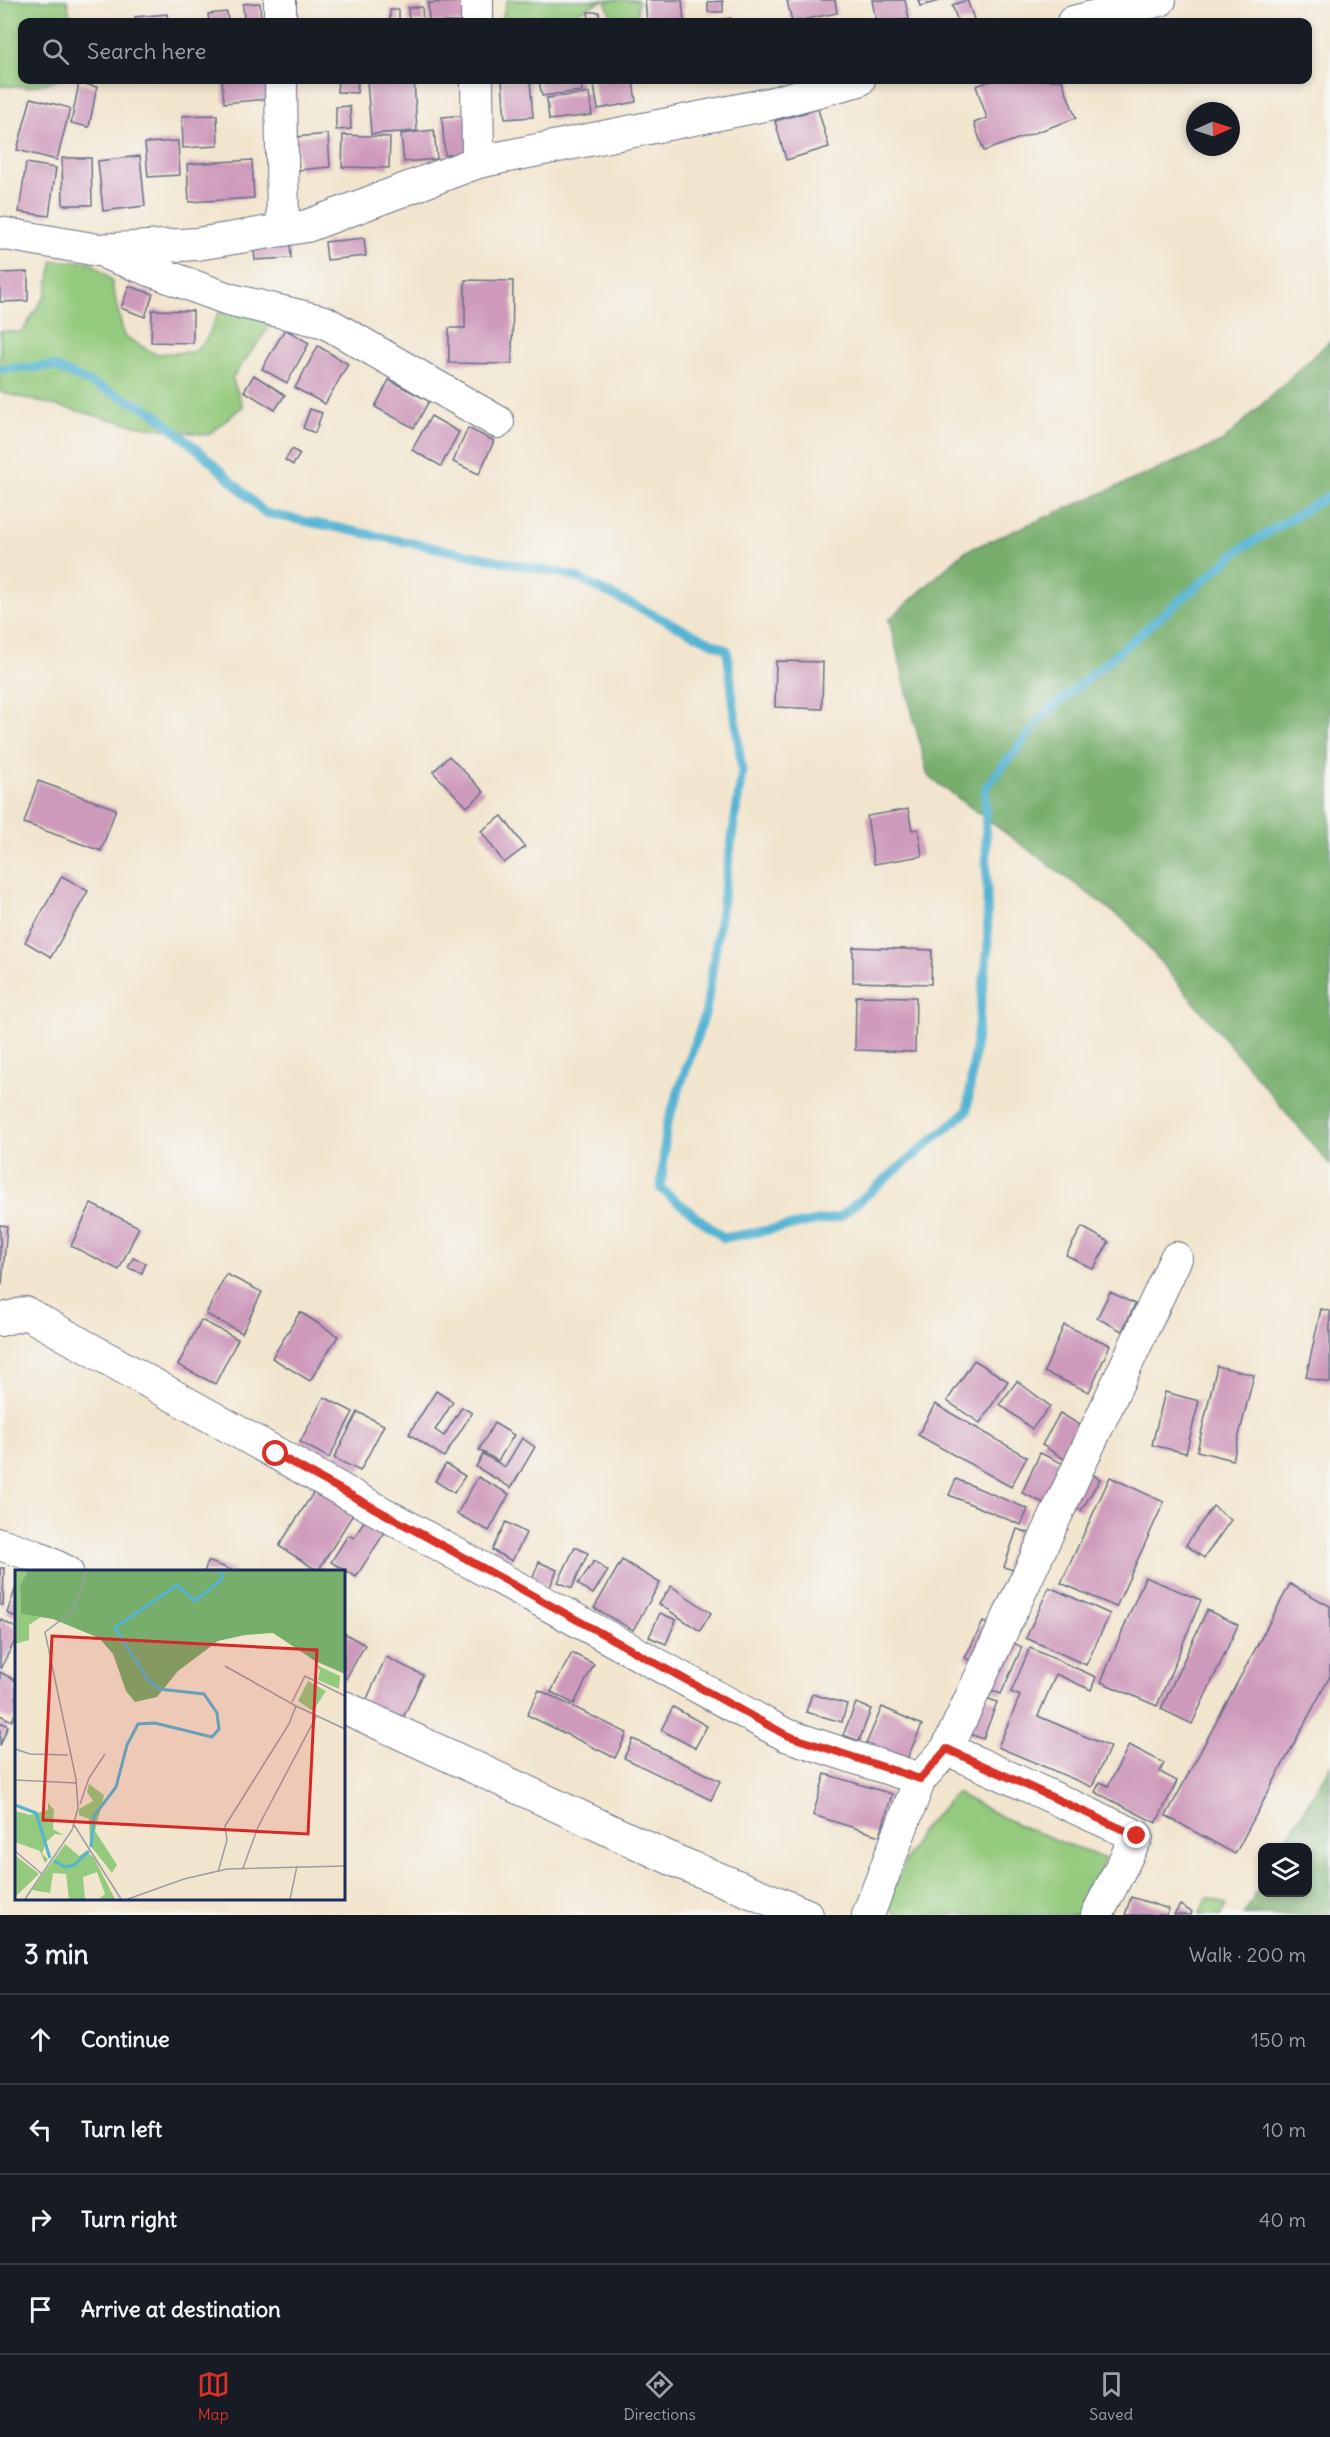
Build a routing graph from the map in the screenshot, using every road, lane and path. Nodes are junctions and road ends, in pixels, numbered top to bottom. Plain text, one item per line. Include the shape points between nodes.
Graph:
1 (280, 0) edge
2 (477, 0) edge
3 (1160, 0) edge
4 (280, 18) edge
5 (477, 18) edge
6 (1089, 18) edge
7 (281, 84) edge
8 (477, 84) edge
9 (844, 84) edge
10 (478, 162) junction
11 (283, 230) junction
12 (0, 233) edge
13 (98, 250) junction
14 (498, 422) dead end
15 (1176, 1258) dead end
16 (0, 1320) edge
17 (0, 1544) edge
18 (63, 1570) edge
19 (345, 1707) edge
20 (947, 1749) junction
21 (920, 1779) junction
22 (807, 1915) edge
23 (868, 1915) edge
24 (1097, 1915) edge

1 - 4 street
2 - 5 street
3 - 6 street
7 - 11 street
8 - 10 street
9 - 10 street via 769,104
10 - 11 street via 307,226
11 - 13 street via 197,244
12 - 13 street
13 - 14 street via 228,299 325,322
15 - 20 street
16 - 21 street via 26,1313 786,1735
17 - 18 street
19 - 22 street via 676,1861
20 - 21 street
20 - 24 street via 1137,1836
21 - 23 street

